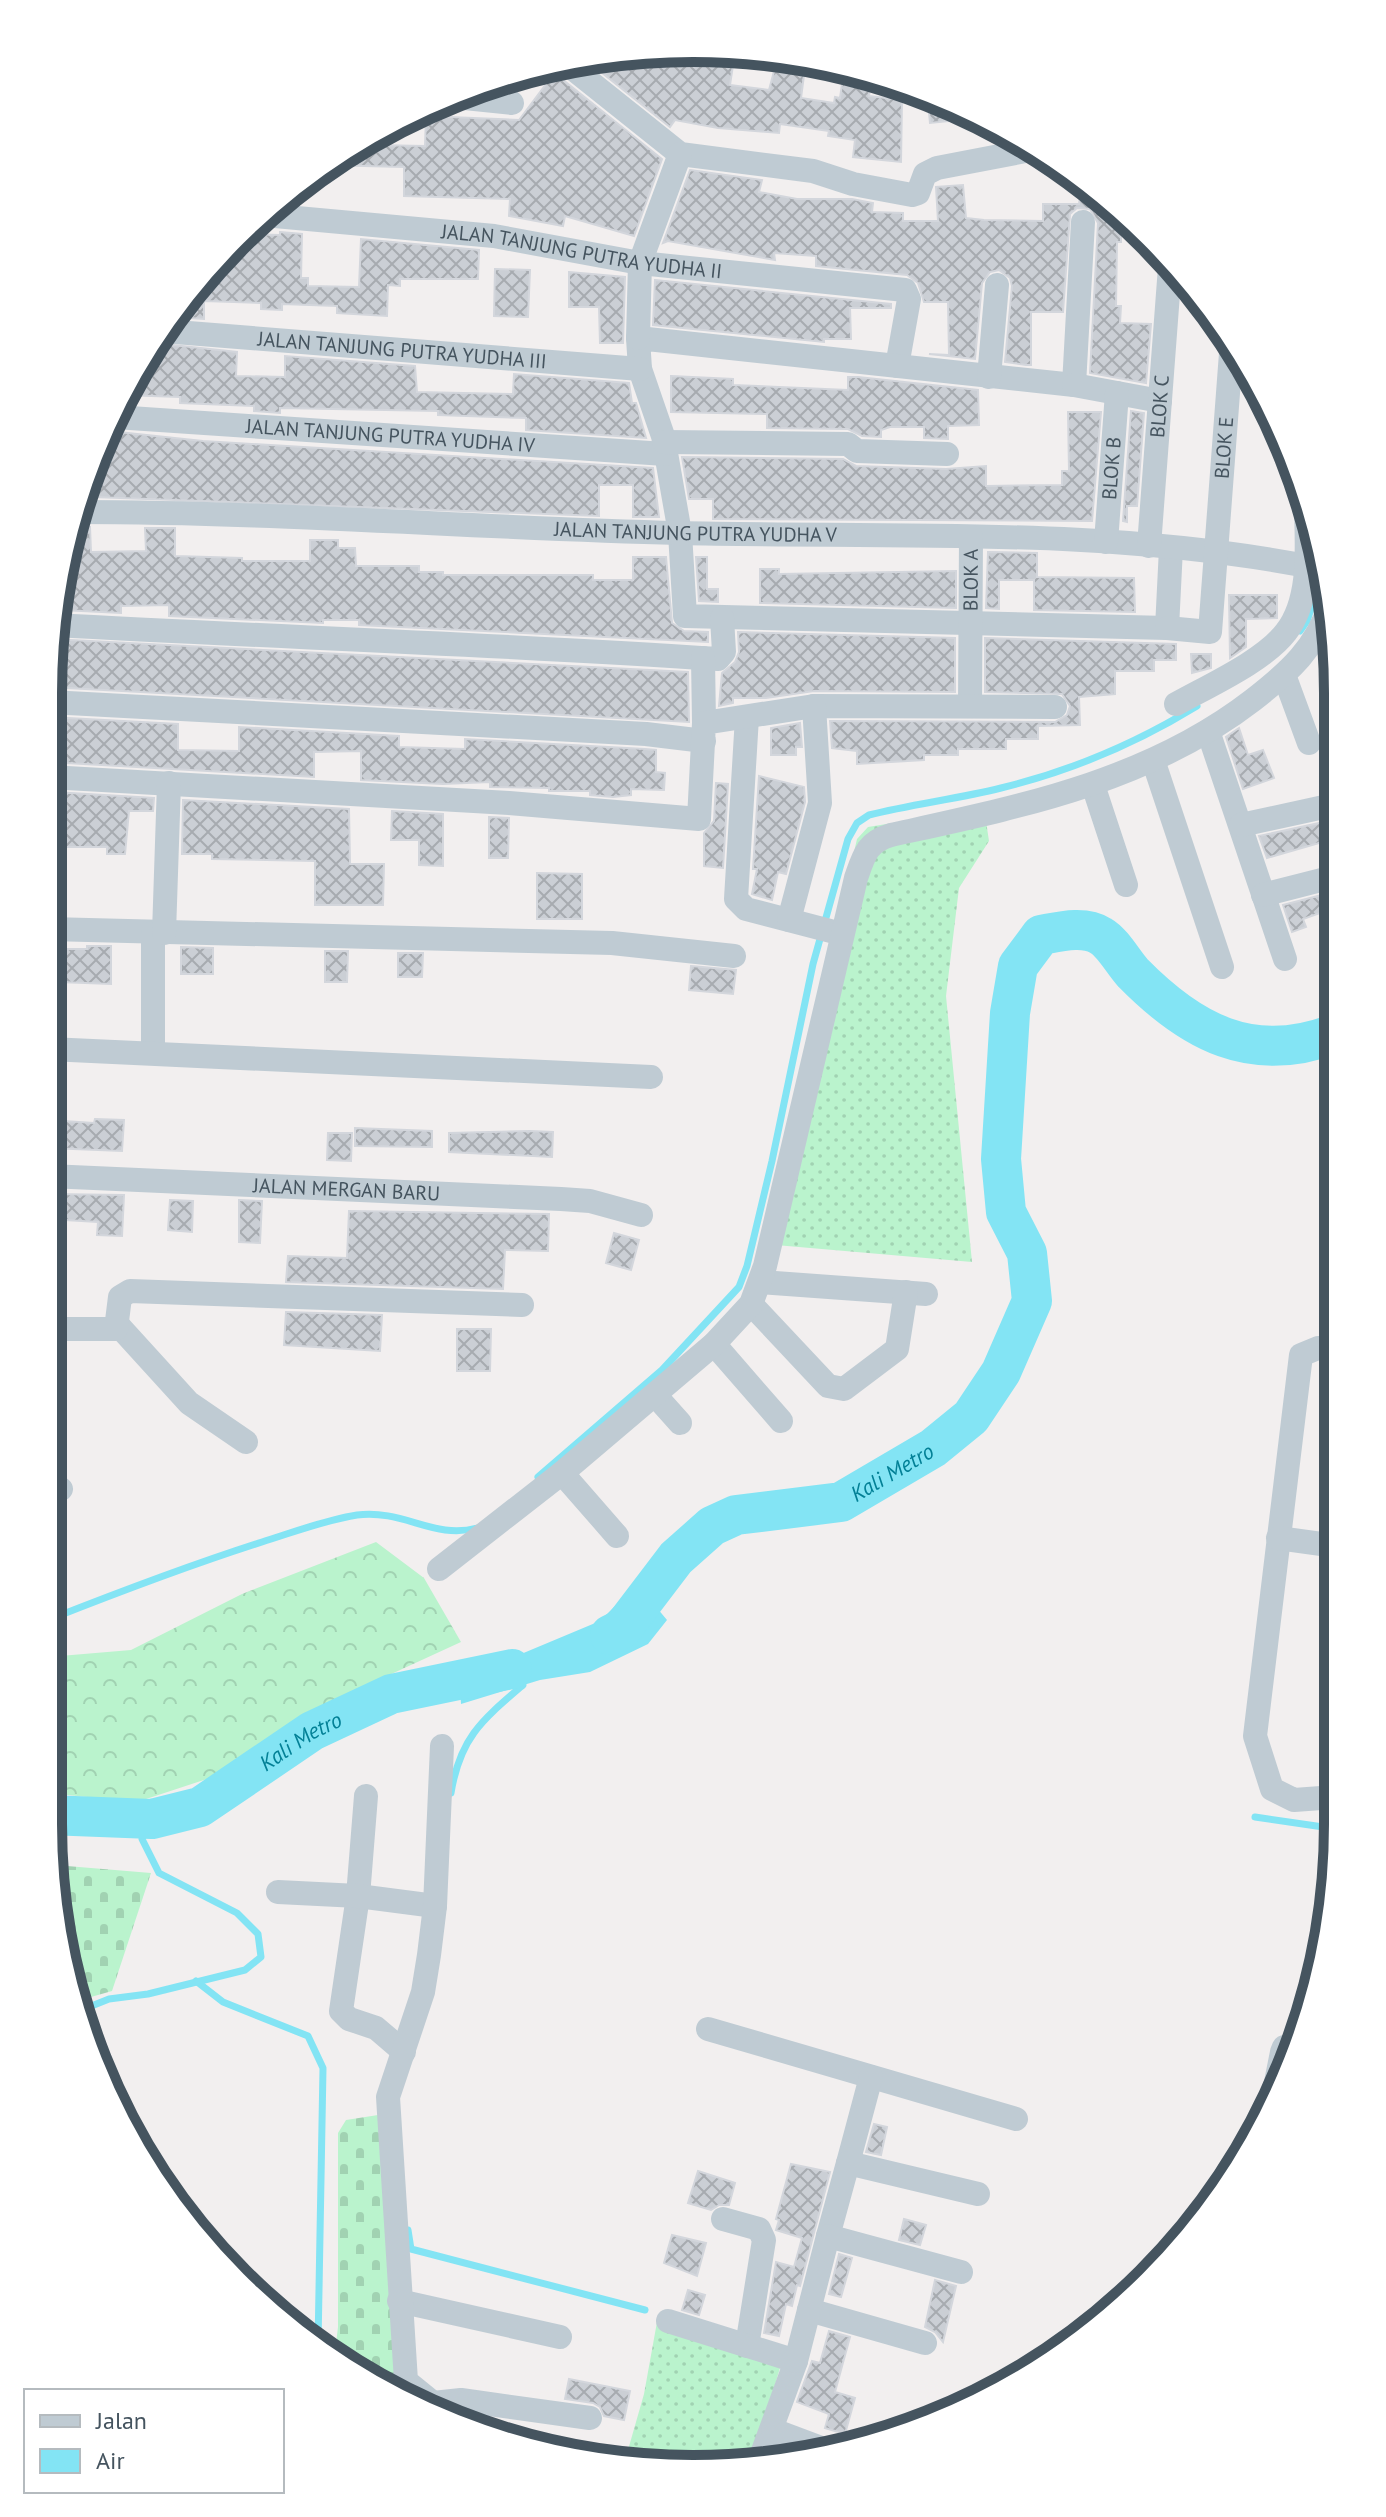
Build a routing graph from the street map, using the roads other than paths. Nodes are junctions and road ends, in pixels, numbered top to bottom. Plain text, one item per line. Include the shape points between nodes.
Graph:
1 (578, 73) edge
2 (479, 99) edge
3 (512, 103) dead end
4 (1018, 153) edge
5 (680, 154) junction
6 (280, 216) edge
7 (1083, 222) dead end
8 (640, 263) junction
9 (1169, 279) edge
10 (997, 285) dead end
11 (175, 332) edge
12 (638, 338) junction
13 (1230, 363) edge
14 (897, 366) junction
15 (640, 369) junction
16 (989, 377) junction
17 (1074, 385) junction
18 (1117, 393) junction
19 (1160, 401) junction
20 (125, 418) edge
21 (664, 448) junction
22 (947, 454) dead end
23 (89, 512) edge
24 (680, 533) junction
25 (971, 537) junction
26 (1106, 542) junction
27 (1160, 547) junction
28 (1217, 553) junction
29 (1311, 566) edge
30 (1312, 573) edge
31 (722, 618) junction
32 (970, 623) junction
33 (66, 626) edge
34 (1167, 628) junction
35 (1322, 637) edge
36 (703, 658) junction
37 (1284, 675) junction
38 (62, 703) edge
39 (1176, 704) dead end
40 (814, 706) junction
41 (970, 706) junction
42 (1055, 707) dead end
43 (747, 717) junction
44 (704, 732) junction
45 (1211, 739) junction
46 (1309, 743) dead end
47 (1156, 769) junction
48 (62, 778) edge
49 (169, 783) junction
50 (1094, 789) junction
51 (1324, 807) edge
52 (1241, 825) junction
53 (1324, 879) edge
54 (1126, 885) dead end
55 (1263, 895) junction
56 (819, 928) junction
57 (62, 929) edge
58 (158, 933) junction
59 (734, 956) dead end
60 (1285, 959) dead end
61 (1222, 967) dead end
62 (62, 1050) edge
63 (153, 1053) junction
64 (651, 1077) dead end
65 (62, 1177) edge
66 (641, 1215) dead end
67 (755, 1293) junction
68 (522, 1305) dead end
69 (118, 1325) junction
70 (62, 1329) edge
71 (714, 1344) junction
72 (1324, 1348) edge
73 (655, 1395) junction
74 (781, 1421) dead end
75 (680, 1423) dead end
76 (246, 1442) dead end
77 (562, 1473) junction
78 (617, 1536) dead end
79 (1278, 1538) junction
80 (1324, 1544) edge
81 (439, 1569) dead end
82 (442, 1746) dead end
83 (366, 1796) dead end
84 (1324, 1798) edge
85 (278, 1892) dead end
86 (358, 1896) junction
87 (435, 1906) junction
88 (708, 2029) dead end
89 (404, 2052) junction
90 (871, 2077) junction
91 (1016, 2119) dead end
92 (848, 2163) junction
93 (978, 2194) dead end
94 (723, 2219) dead end
95 (828, 2236) junction
96 (961, 2272) dead end
97 (399, 2301) junction
98 (809, 2310) junction
99 (668, 2321) dead end
100 (560, 2337) dead end
101 (925, 2343) dead end
102 (747, 2346) junction
103 (796, 2361) junction
104 (421, 2393) edge
105 (444, 2403) edge
106 (590, 2418) dead end
107 (773, 2430) junction
108 (810, 2444) edge
109 (764, 2451) edge

1 - 5 street
2 - 3 street
4 - 5 street via 937,168 925,174 918,193 912,195 813,171
5 - 8 street
6 - 8 street, JALAN TANJUNG PUTRA YUDHA II via 494,236
7 - 17 street
8 - 12 street
8 - 14 street, JALAN TANJUNG PUTRA YUDHA II via 905,290 909,297
9 - 19 street, BLOK C
10 - 16 street
11 - 15 street, JALAN TANJUNG PUTRA YUDHA III
12 - 14 street
12 - 15 street
13 - 28 street, BLOK E
14 - 16 street
15 - 21 street via 660,418
16 - 17 street
17 - 18 street
18 - 19 street
18 - 26 street, BLOK B
19 - 27 street, BLOK C
20 - 21 street, JALAN TANJUNG PUTRA YUDHA IV
21 - 22 street, JALAN TANJUNG PUTRA YUDHA IV via 835,443 857,451
21 - 24 street
23 - 24 street, JALAN TANJUNG PUTRA YUDHA V
24 - 25 street, JALAN TANJUNG PUTRA YUDHA V
24 - 31 street via 685,616
25 - 26 street, JALAN TANJUNG PUTRA YUDHA V
25 - 32 street, BLOK A
26 - 27 street, JALAN TANJUNG PUTRA YUDHA V
27 - 28 street, JALAN TANJUNG PUTRA YUDHA V
27 - 34 street, BLOK C
28 - 29 street, JALAN TANJUNG PUTRA YUDHA V
28 - 34 street, BLOK E via 1210,632
30 - 39 street via 1286,632 1237,669
31 - 32 street
31 - 36 street via 723,656
32 - 34 street
32 - 41 street, BLOK A
33 - 36 street
35 - 37 street
36 - 44 street
37 - 45 street
37 - 46 street
38 - 44 street via 646,734
40 - 41 street
40 - 43 street
40 - 56 street
41 - 42 street
43 - 44 street
43 - 56 street via 736,899 746,909
44 - 49 street via 699,819
45 - 47 street
45 - 50 street via 1181,747
45 - 52 street
47 - 50 street
47 - 61 street
48 - 49 street
49 - 58 street
50 - 54 street
50 - 56 street via 874,840
51 - 52 street
52 - 55 street
53 - 55 street
55 - 60 street
56 - 67 street
57 - 58 street
58 - 59 street via 612,943
58 - 63 street
62 - 63 street
63 - 64 street
65 - 66 street, JALAN MERGAN BARU via 561,1199
67 - 67 street via 828,1386 844,1389 897,1349 916,1293
67 - 71 street
68 - 69 street via 130,1291 120,1297
69 - 70 street via 111,1330
69 - 76 street via 189,1403
71 - 73 street
71 - 74 street
72 - 79 street via 1301,1355
73 - 75 street
73 - 77 street
77 - 78 street
77 - 81 street
79 - 80 street
79 - 84 street via 1255,1736 1272,1789 1294,1800
82 - 87 street
83 - 86 street
85 - 86 street
86 - 87 street
86 - 89 street via 342,2015 376,2028
87 - 89 street via 423,1992
88 - 90 street
89 - 97 street via 388,2097 387,2122 400,2244
90 - 91 street
90 - 92 street
92 - 93 street
92 - 95 street
94 - 102 street via 759,2229 764,2240
95 - 96 street
95 - 98 street
97 - 100 street
97 - 104 street via 406,2381
98 - 101 street
98 - 103 street
99 - 102 street
102 - 103 street
103 - 107 street
105 - 106 street via 461,2400
107 - 108 street
107 - 109 street

